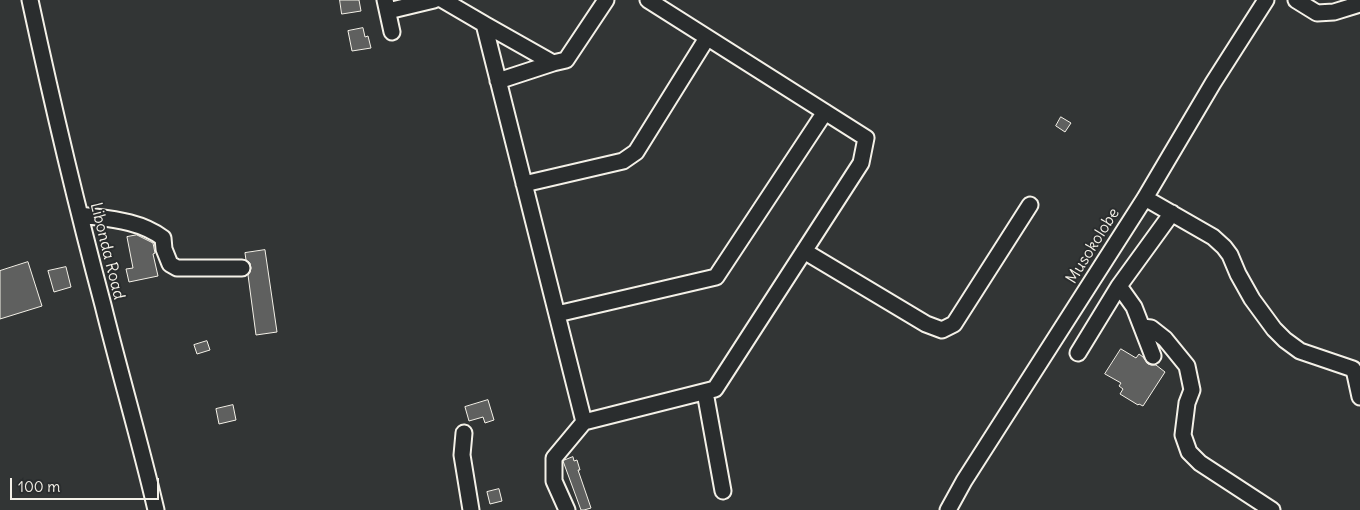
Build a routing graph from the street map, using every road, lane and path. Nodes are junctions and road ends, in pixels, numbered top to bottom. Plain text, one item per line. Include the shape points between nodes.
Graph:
1 (30, 0) edge
2 (434, 0) edge
3 (443, 0) edge
4 (606, 0) edge
5 (648, 0) edge
6 (1266, 0) edge
7 (1296, 0) edge
8 (1360, 4) edge
9 (387, 6) edge
10 (484, 24) junction
11 (392, 32) dead end
12 (707, 38) junction
13 (553, 63) junction
14 (498, 81) junction
15 (825, 112) junction
16 (524, 184) junction
17 (1144, 198) junction
18 (1030, 205) dead end
19 (1172, 213) junction
20 (80, 215) junction
21 (804, 250) junction
22 (242, 268) dead end
23 (1119, 286) junction
24 (557, 314) junction
25 (1142, 327) junction
26 (1078, 353) dead end
27 (1153, 356) dead end
28 (1356, 370) edge
29 (706, 392) junction
30 (1360, 397) edge
31 (584, 422) junction
32 (464, 433) dead end
33 (723, 490) dead end
34 (156, 510) edge
35 (472, 510) edge
36 (567, 510) edge
37 (948, 510) edge
38 (1272, 510) edge

1 - 20 street, Libonda Road
2 - 9 street
3 - 10 street
4 - 13 street via 566,60
5 - 12 street
6 - 17 street, Musokolobe
7 - 8 street via 1317,13 1334,12
9 - 11 street
10 - 13 street
10 - 14 street
12 - 15 street
12 - 16 street via 636,152 623,161
13 - 14 street
14 - 16 street
15 - 21 street via 866,138 861,163
15 - 24 street via 716,277
16 - 24 street
17 - 19 street
17 - 37 street, Musokolobe
18 - 21 street via 954,324 942,330 926,324
19 - 23 street
19 - 28 street via 1224,246 1252,299 1285,340 1300,351
20 - 22 street via 126,221 153,230 164,238 170,264 177,268
20 - 34 street, Libonda Road
21 - 29 street via 715,389
23 - 25 street via 1134,307
23 - 26 street
24 - 31 street
25 - 27 street
25 - 38 street via 1151,328 1165,339 1187,366 1192,390 1183,435 1189,452 1200,463
28 - 30 street
29 - 31 street
29 - 33 street
31 - 36 street via 554,458 554,481
32 - 35 street via 462,455

